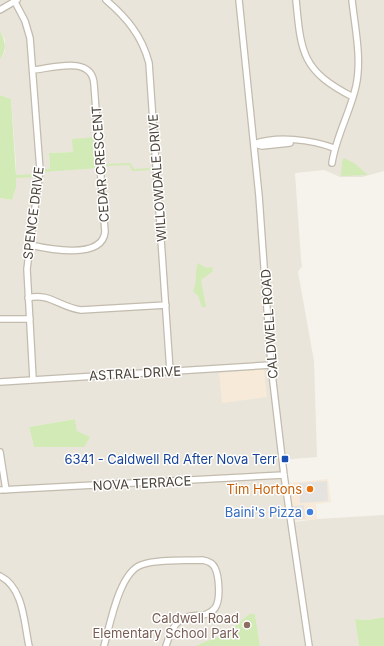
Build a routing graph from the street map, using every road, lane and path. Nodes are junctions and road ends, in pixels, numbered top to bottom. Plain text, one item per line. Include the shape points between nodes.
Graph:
1 (106, 0) edge
2 (239, 0) edge
3 (296, 0) edge
4 (352, 0) edge
5 (16, 1) edge
6 (0, 10) edge
7 (33, 70) junction
8 (353, 97) junction
9 (254, 144) junction
10 (334, 148) junction
11 (332, 163) dead end
12 (30, 245) junction
13 (28, 298) junction
14 (166, 305) junction
15 (0, 319) edge
16 (30, 319) junction
17 (271, 365) junction
18 (170, 371) junction
19 (33, 379) junction
20 (0, 382) edge
21 (0, 452) edge
22 (284, 475) junction
23 (3, 490) edge
24 (0, 576) edge
25 (29, 646) edge
26 (104, 646) edge
27 (166, 646) edge
28 (309, 646) edge

1 - 14 street, WILLOWDALE DRIVE via 135,29 142,40 149,63
2 - 9 street, CALDWELL ROAD
3 - 8 street via 299,36 305,56 318,75 331,86
4 - 8 street via 358,63
5 - 6 street
5 - 7 street, SPENCE DRIVE via 29,32
7 - 12 street, SPENCE DRIVE via 40,170
7 - 12 street, CEDAR CRESCENT via 79,65 87,68 92,75 105,232 99,244 80,250 46,249
8 - 10 street
9 - 10 street via 262,146 294,141 316,142
9 - 17 street, CALDWELL ROAD
10 - 11 street
12 - 13 street, SPENCE DRIVE via 27,269
13 - 14 street via 45,297 81,310
13 - 16 street, SPENCE DRIVE
14 - 18 street, WILLOWDALE DRIVE
15 - 16 street
16 - 19 street, SPENCE DRIVE
17 - 18 street, ASTRAL DRIVE
17 - 22 street, CALDWELL ROAD
18 - 19 street, ASTRAL DRIVE
19 - 20 street, ASTRAL DRIVE
21 - 23 street
22 - 23 street, NOVA TERRACE
22 - 28 street, CALDWELL ROAD
24 - 25 street via 16,591
26 - 27 street via 123,582 132,571 146,564 202,560 209,562 216,569 216,606 208,612 180,619 170,633

